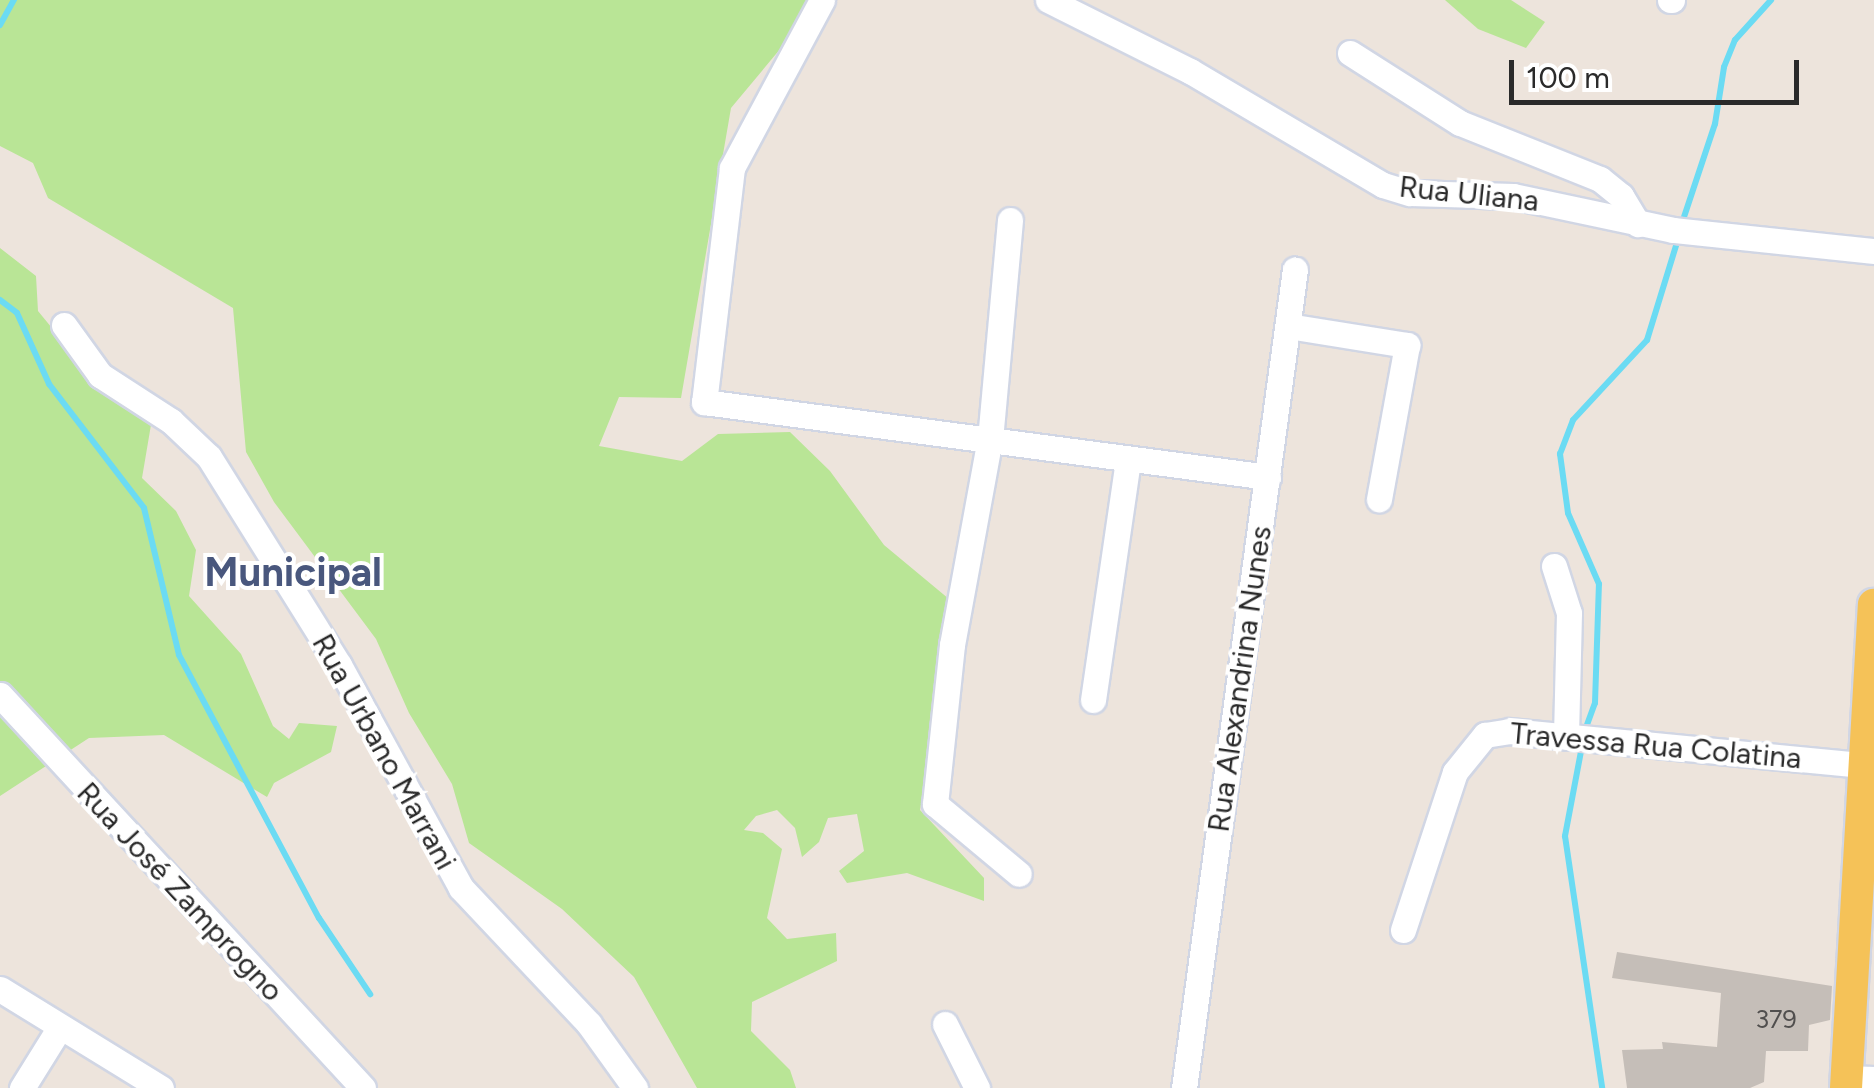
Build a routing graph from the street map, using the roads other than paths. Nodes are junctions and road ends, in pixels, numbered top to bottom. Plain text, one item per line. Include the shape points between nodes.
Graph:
1 (822, 0) edge
2 (1048, 0) edge
3 (1350, 54) dead end
4 (1010, 220) dead end
5 (1638, 224) junction
6 (1874, 252) edge
7 (1295, 269) dead end
8 (64, 325) dead end
9 (1288, 326) junction
10 (990, 438) junction
11 (1128, 461) junction
12 (1268, 477) junction
13 (1379, 499) dead end
14 (1554, 566) dead end
15 (1874, 606) edge
16 (0, 695) edge
17 (1093, 700) dead end
18 (1579, 738) junction
19 (1863, 766) junction
20 (1020, 874) dead end
21 (1403, 930) dead end
22 (0, 989) edge
23 (945, 1024) dead end
24 (60, 1027) junction
25 (1855, 1082) edge
26 (22, 1088) edge
27 (161, 1088) edge
28 (363, 1088) edge
29 (635, 1088) edge
30 (978, 1088) edge
31 (1184, 1088) edge

1 - 10 street via 732,168 704,402
2 - 5 street, Rua Uliana via 1190,71 1383,185 1410,193 1513,196
3 - 5 street via 1460,123 1600,179 1622,196
4 - 10 street
5 - 6 street, Rua Uliana
7 - 9 street, Rua Alexandrina Nunes
8 - 29 street, Rua Urbano Marrani via 100,374 171,421 209,457 339,665 460,888 589,1024
9 - 12 street, Rua Alexandrina Nunes
9 - 13 street via 1408,345
10 - 11 street
10 - 20 street via 952,645 935,804
11 - 12 street
11 - 17 street
12 - 31 street, Rua Alexandrina Nunes
14 - 18 street via 1568,613
15 - 19 main road
16 - 28 street, Rua José Zamprogno
18 - 19 street, Travessa Rua Colatina
18 - 21 street, Travessa Rua Colatina via 1497,731 1476,741 1455,772
19 - 25 main road
22 - 24 street
23 - 30 street
24 - 26 street
24 - 27 street

